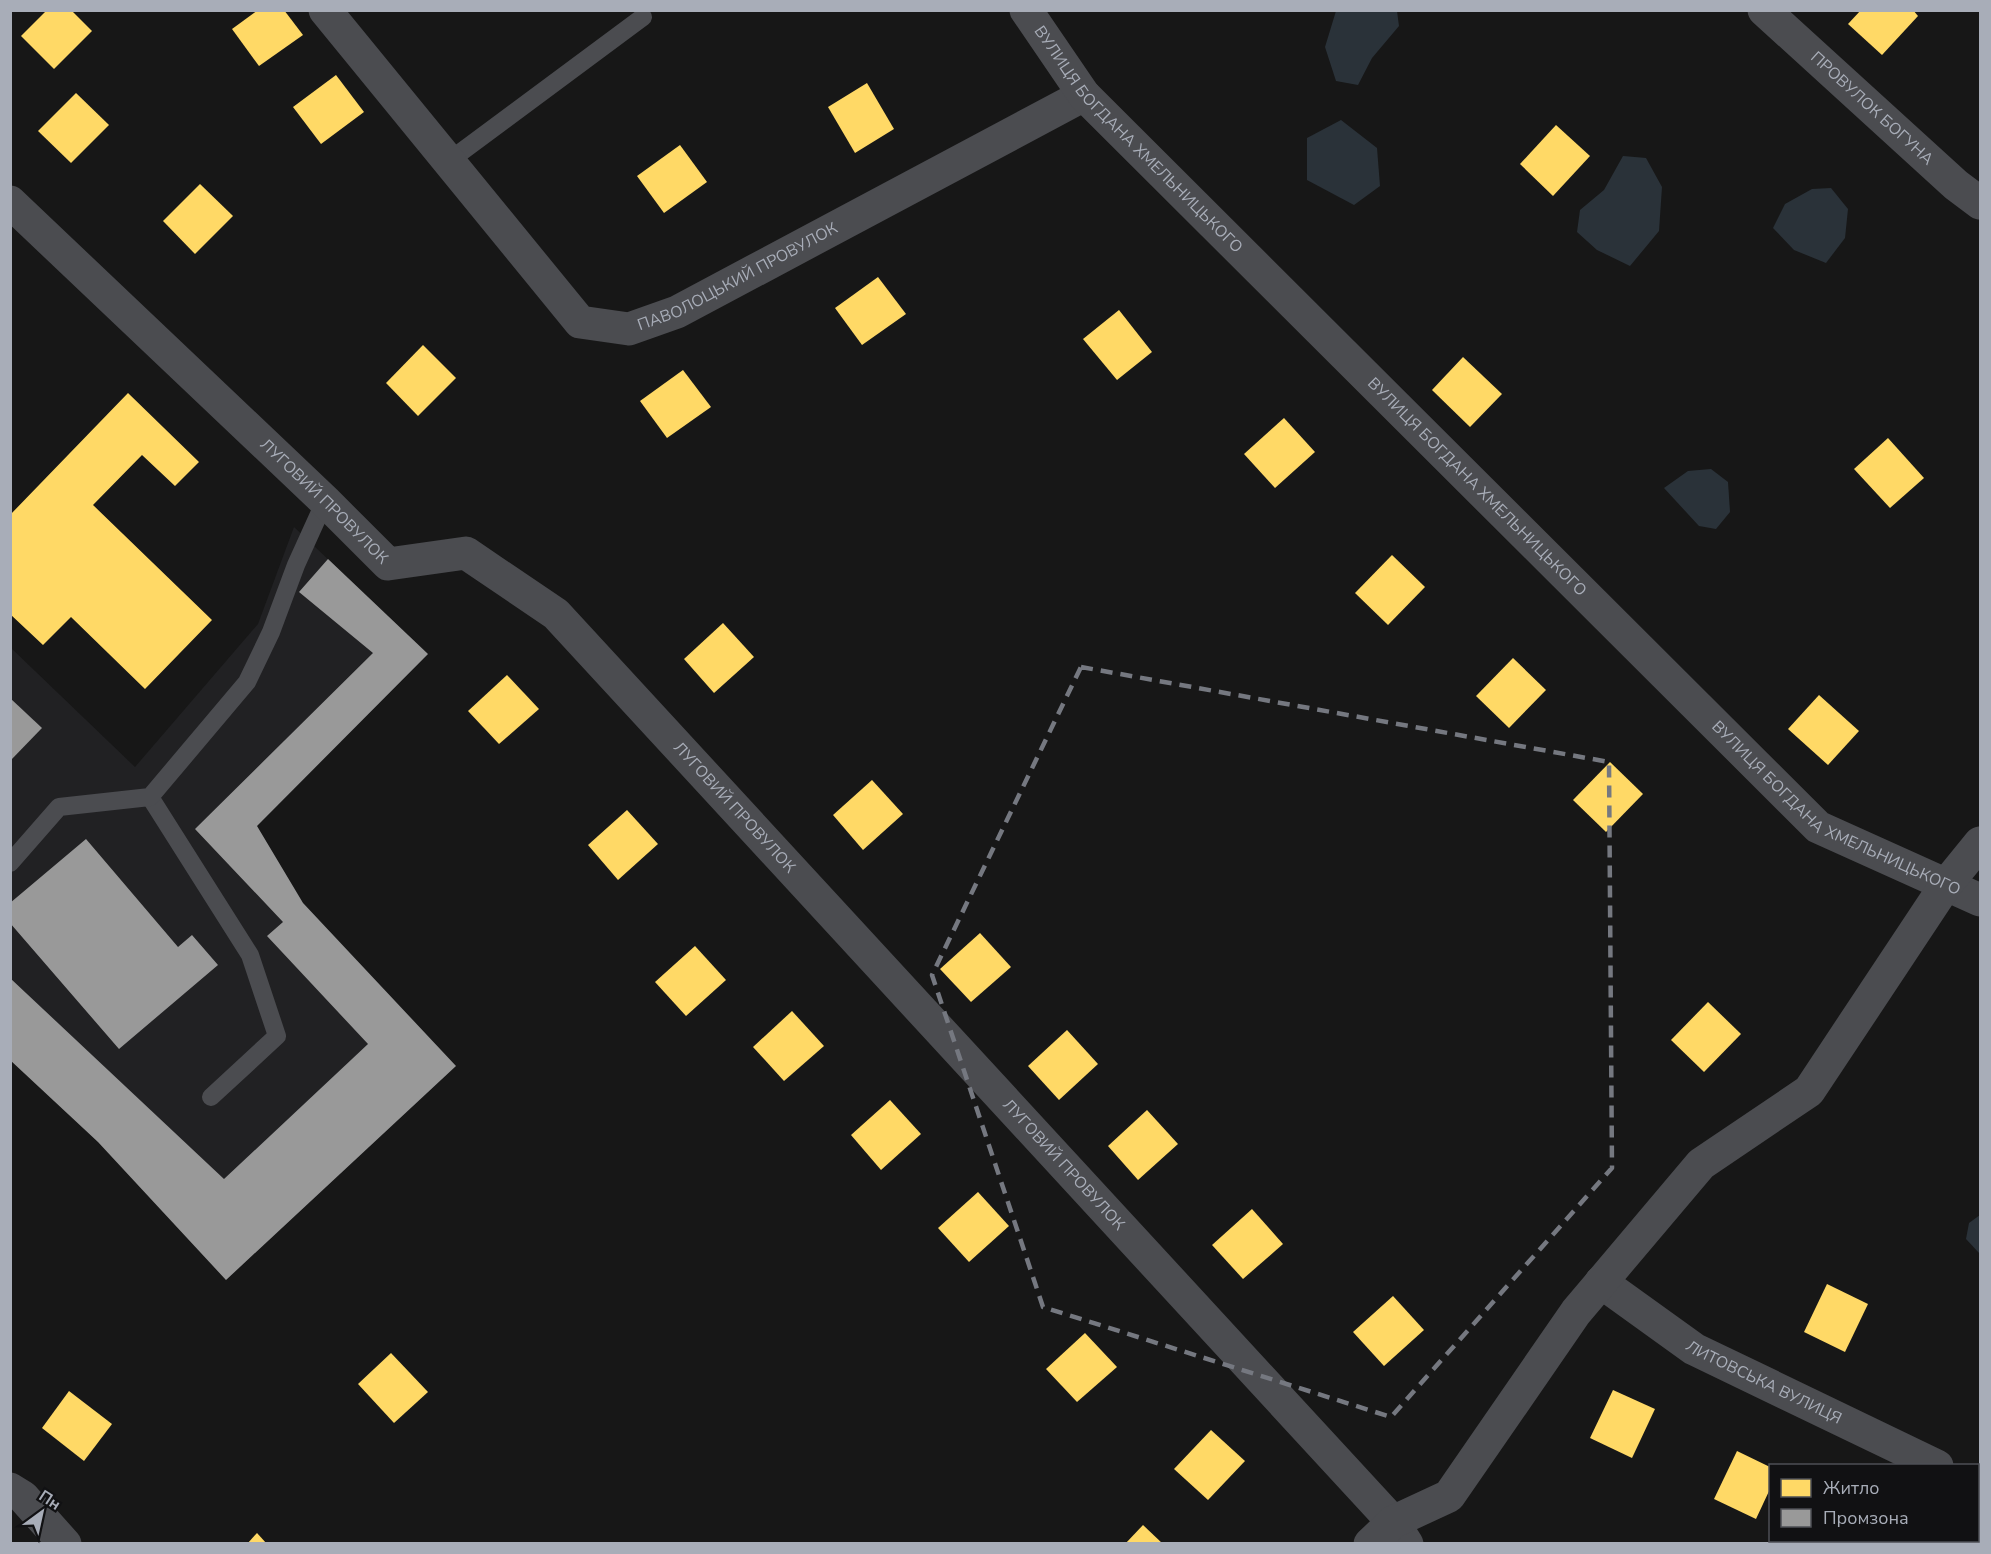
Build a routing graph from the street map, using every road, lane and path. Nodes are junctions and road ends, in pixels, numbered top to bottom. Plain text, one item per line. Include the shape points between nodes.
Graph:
1 (325, 10) edge
2 (1026, 10) edge
3 (1764, 10) edge
4 (643, 17) dead end
5 (1084, 94) junction
6 (449, 161) junction
7 (10, 202) edge
8 (1980, 203) edge
9 (325, 501) junction
10 (150, 797) junction
11 (1980, 843) edge
12 (10, 863) edge
13 (1945, 886) junction
14 (1980, 900) edge
15 (211, 1097) dead end
16 (1601, 1282) junction
17 (1933, 1464) edge
18 (10, 1490) edge
19 (1400, 1533) edge
20 (65, 1544) edge
21 (1370, 1544) edge

1 - 6 street, ПАВОЛОЦЬКИЙ ПРОВУЛОК
2 - 5 street, ВУЛИЦЯ БОГДАНА ХМЕЛЬНИЦЬКОГО
3 - 8 street, ПРОВУЛОК БОГУНА
4 - 6 lane
5 - 6 street, ПАВОЛОЦЬКИЙ ПРОВУЛОК via 677,312 628,329 580,322
5 - 13 street, ВУЛИЦЯ БОГДАНА ХМЕЛЬНИЦЬКОГО via 1818,827
7 - 9 street, ЛУГОВИЙ ПРОВУЛОК
9 - 10 lane via 272,632 247,682
9 - 19 street, ЛУГОВИЙ ПРОВУЛОК via 388,564 466,553 556,614
10 - 12 lane via 59,807
10 - 15 lane via 250,955 277,1036
11 - 13 street
13 - 14 street, ВУЛИЦЯ БОГДАНА ХМЕЛЬНИЦЬКОГО
13 - 16 street via 1809,1091 1701,1164
16 - 17 street, ЛИТОВСЬКА ВУЛИЦЯ via 1694,1349
16 - 19 street via 1576,1312 1449,1496
18 - 20 street via 23,1497
19 - 21 street

